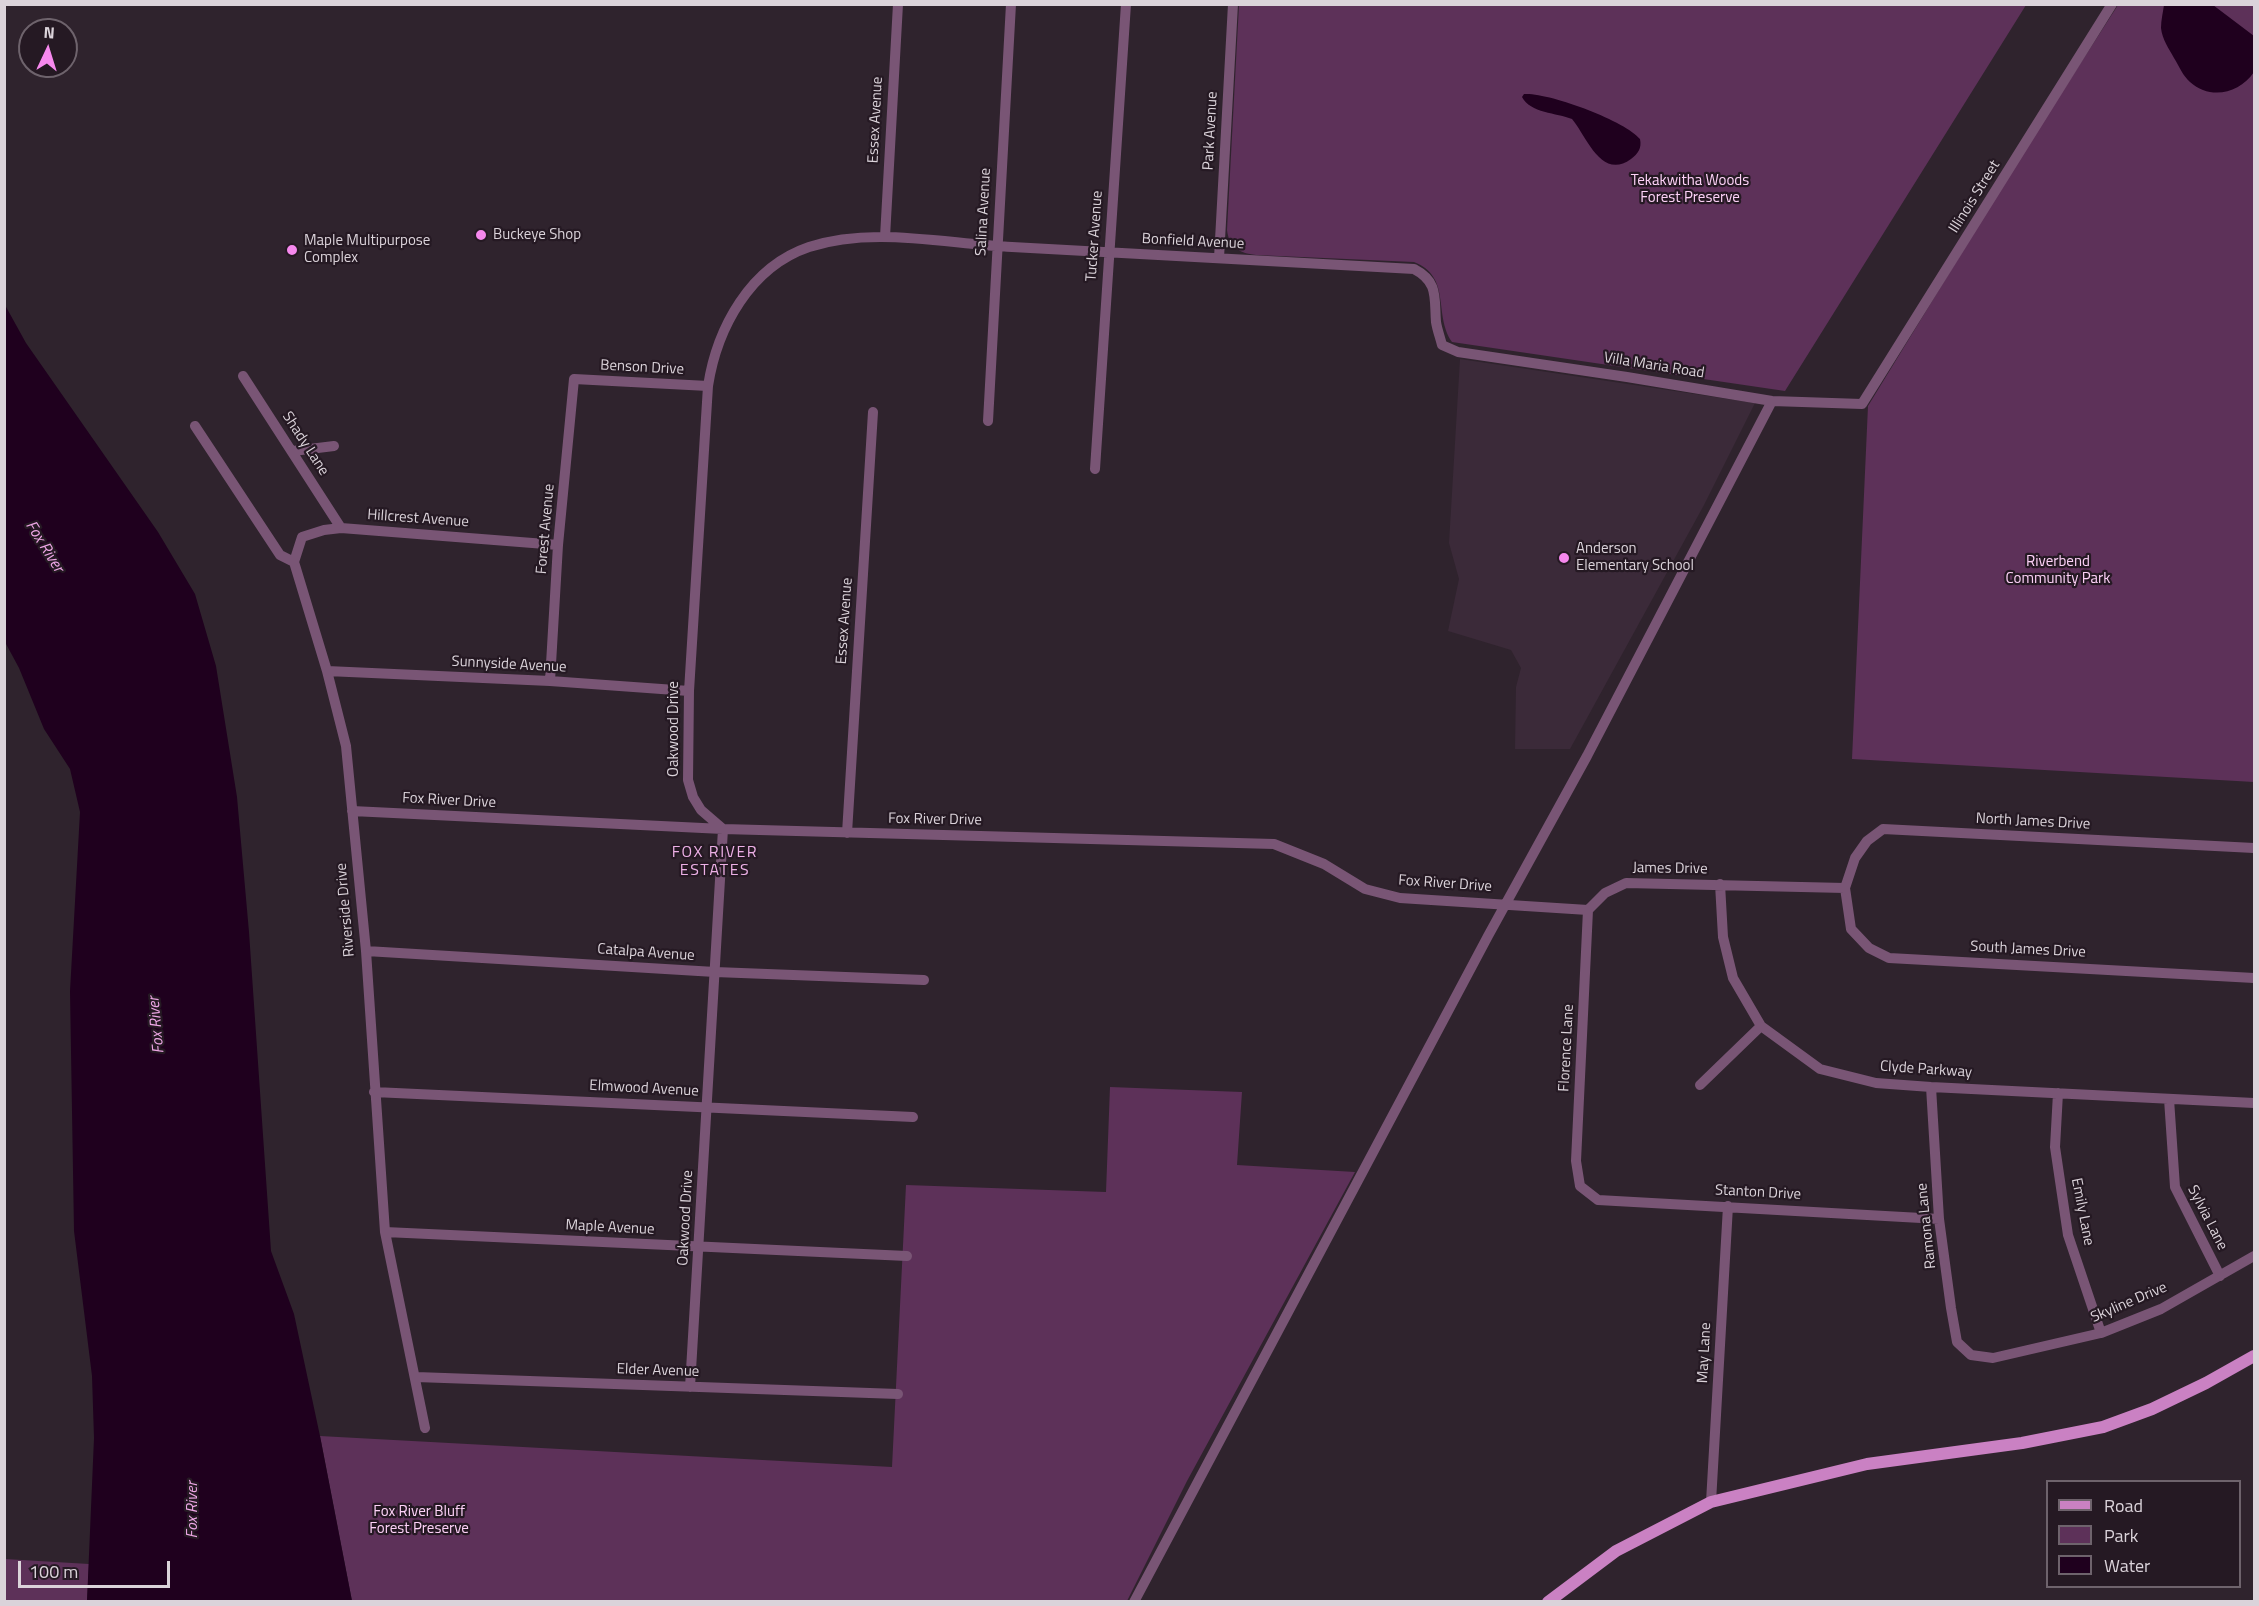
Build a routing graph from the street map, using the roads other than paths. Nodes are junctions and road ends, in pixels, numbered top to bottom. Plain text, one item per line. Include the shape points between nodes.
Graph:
1 (898, 4) edge
2 (1011, 4) edge
3 (1126, 4) edge
4 (1233, 4) edge
5 (2112, 4) edge
6 (885, 237) junction
7 (998, 246) junction
8 (1109, 253) junction
9 (1219, 258) junction
10 (1442, 345) joint
11 (243, 376) dead end
12 (574, 379) joint
13 (708, 386) junction
14 (1772, 401) junction
15 (1862, 404) joint
16 (873, 412) dead end
17 (988, 421) dead end
18 (195, 426) dead end
19 (334, 446) dead end
20 (293, 451) junction
21 (1095, 469) dead end
22 (341, 528) junction
23 (558, 545) junction
24 (294, 562) junction
25 (327, 671) junction
26 (550, 681) junction
27 (689, 691) junction
28 (352, 811) junction
29 (723, 829) junction
30 (847, 833) junction
31 (2254, 848) edge
32 (1720, 884) junction
33 (1845, 888) junction
34 (1505, 904) junction
35 (1588, 910) junction
36 (366, 951) junction
37 (715, 972) junction
38 (2254, 978) edge
39 (924, 980) dead end
40 (1761, 1026) junction
41 (1700, 1084) dead end
42 (1931, 1087) junction
43 (374, 1092) junction
44 (2058, 1093) junction
45 (2169, 1099) junction
46 (2254, 1103) edge
47 (706, 1107) junction
48 (913, 1117) dead end
49 (1581, 1186) joint
50 (1728, 1206) junction
51 (1940, 1219) junction
52 (385, 1232) junction
53 (700, 1248) junction
54 (907, 1256) dead end
55 (2254, 1256) edge
56 (2220, 1276) junction
57 (2101, 1333) junction
58 (1971, 1355) joint
59 (2254, 1356) edge
60 (416, 1377) junction
61 (690, 1387) junction
62 (898, 1394) dead end
63 (425, 1428) dead end
64 (1712, 1502) junction
65 (1134, 1602) edge
66 (1548, 1602) edge

1 - 6 street, Essex Avenue
2 - 7 street, Salina Avenue
3 - 8 street, Tucker Avenue
4 - 9 street, Park Avenue
5 - 15 street, Illinois Street
6 - 7 street, Bonfield Avenue
6 - 13 street, Oakwood Drive via 848,239 809,248 767,271 741,298 725,328 712,360
7 - 8 street, Bonfield Avenue
7 - 17 street, Salina Avenue
8 - 9 street, Bonfield Avenue
8 - 21 street, Tucker Avenue
9 - 10 street, Bonfield Avenue via 1414,269 1432,285
10 - 14 street, Villa Maria Road via 1458,352
11 - 20 street, Shady Lane
12 - 13 street, Benson Drive
12 - 23 street, Forest Avenue
13 - 27 street, Oakwood Drive
14 - 15 street, Villa Maria Road
14 - 34 street via 1587,756
16 - 30 street, Essex Avenue
18 - 24 street via 280,555
19 - 20 street
20 - 22 street, Shady Lane
22 - 23 street, Hillcrest Avenue
22 - 24 street, Hillcrest Avenue via 302,537
23 - 26 street, Forest Avenue
24 - 25 street, Riverside Drive
25 - 26 street, Sunnyside Avenue
25 - 28 street, Riverside Drive via 346,746
26 - 27 street, Sunnyside Avenue
27 - 29 street, Oakwood Drive via 688,780 701,810
28 - 29 street, Fox River Drive
28 - 36 street, Riverside Drive
29 - 30 street, Fox River Drive
29 - 37 street, Oakwood Drive
30 - 34 street, Fox River Drive via 1274,844 1324,864 1365,890 1400,898
31 - 33 street, North James Drive via 1883,829 1867,841 1855,858
32 - 33 street, James Drive
32 - 35 street, James Drive via 1626,883 1605,893
32 - 40 street, Clyde Parkway via 1723,937 1733,978
33 - 38 street, South James Drive via 1851,929 1869,948 1889,958
34 - 35 street
34 - 65 street
35 - 49 street, Florence Lane via 1576,1161
36 - 37 street, Catalpa Avenue
36 - 43 street, Riverside Drive
37 - 39 street, Catalpa Avenue
37 - 47 street, Oakwood Drive
40 - 41 street
40 - 42 street, Clyde Parkway via 1820,1069 1876,1083
42 - 44 street, Clyde Parkway
42 - 51 street, Ramona Lane
43 - 47 street, Elmwood Avenue
43 - 52 street, Riverside Drive
44 - 45 street, Clyde Parkway
44 - 57 street, Emily Lane via 2055,1148 2068,1235
45 - 46 street, Clyde Parkway
45 - 56 street, Sylvia Lane via 2175,1187
47 - 48 street, Elmwood Avenue
47 - 53 street, Oakwood Drive
49 - 50 street, Stanton Drive via 1598,1200
50 - 51 street, Stanton Drive
50 - 64 street, May Lane
51 - 58 street, Ramona Lane via 1957,1342
52 - 53 street, Maple Avenue
52 - 60 street, Riverside Drive
53 - 54 street, Maple Avenue
53 - 61 street, Oakwood Drive
55 - 56 street, Skyline Drive
56 - 57 street, Skyline Drive via 2161,1309
57 - 58 street, Skyline Drive via 1993,1358
59 - 64 main road via 2151,1409 2103,1426 2022,1443 1867,1464
60 - 61 street, Elder Avenue
60 - 63 street, Riverside Drive
61 - 62 street, Elder Avenue
64 - 66 main road via 1616,1551

